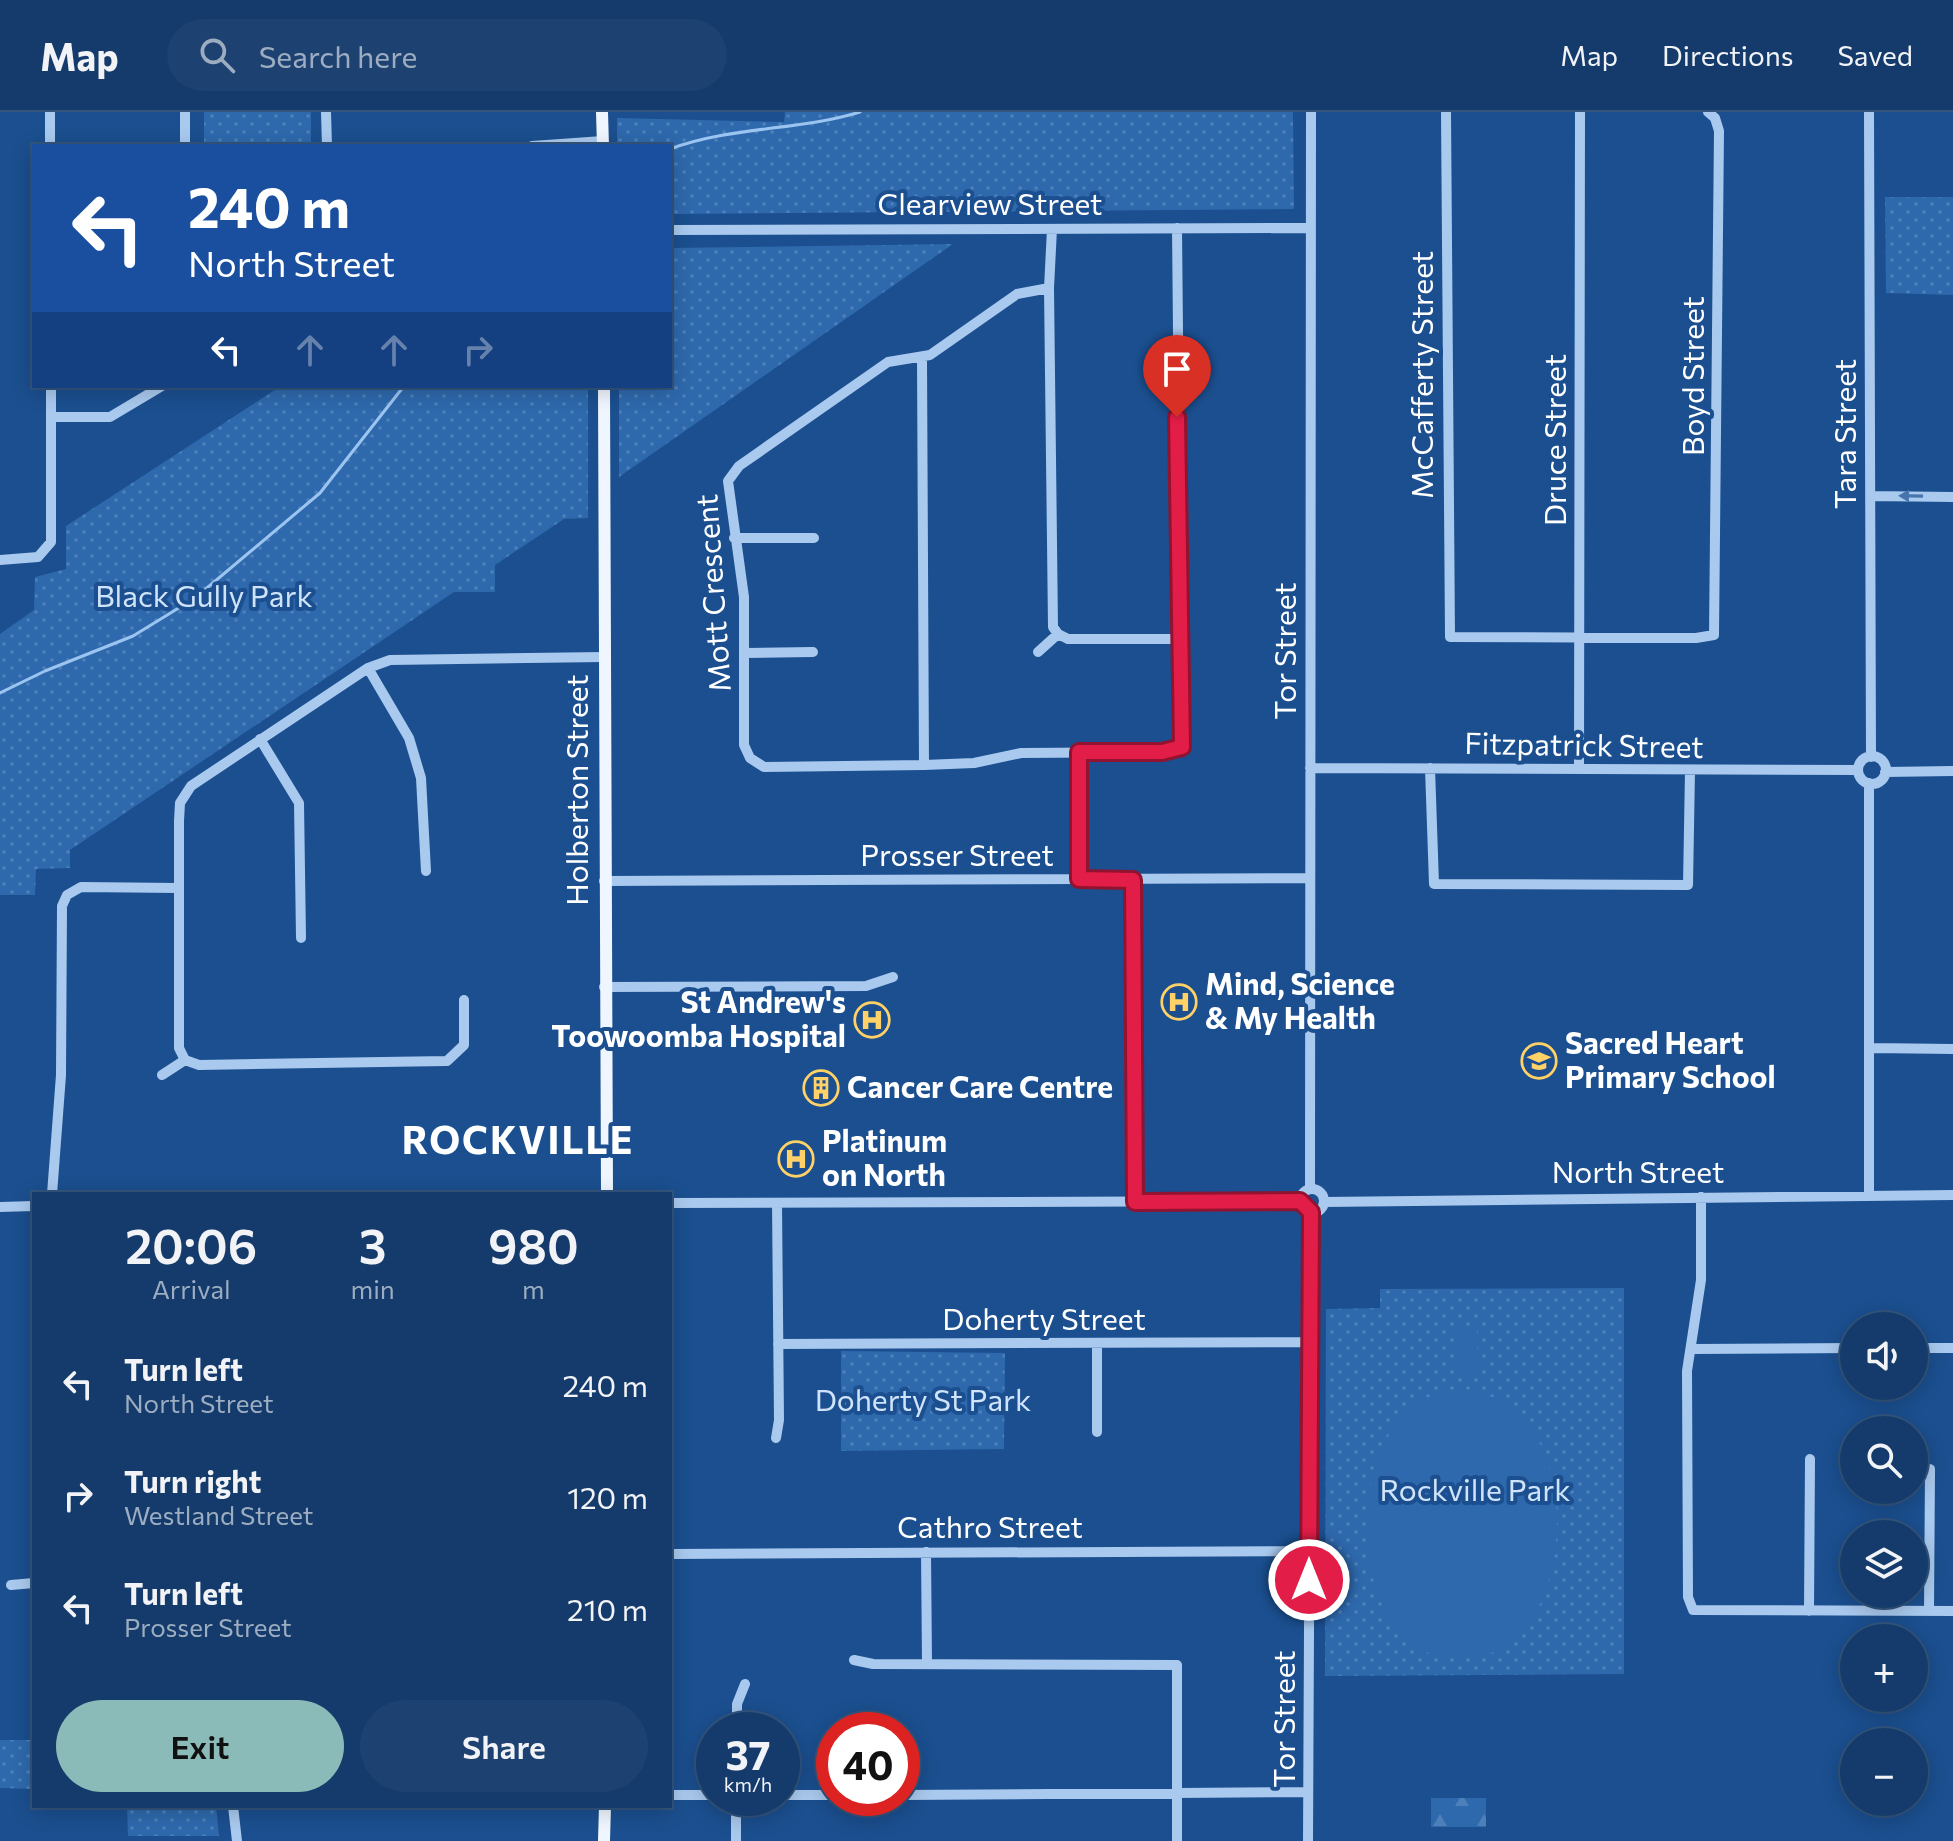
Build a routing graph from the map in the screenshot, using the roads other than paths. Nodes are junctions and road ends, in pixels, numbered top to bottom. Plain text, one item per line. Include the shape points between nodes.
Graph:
1 (50, 112) edge
2 (185, 112) edge
3 (326, 112) edge
4 (602, 112) edge
5 (1311, 112) edge
6 (1446, 112) edge
7 (1580, 112) edge
8 (1869, 112) edge
9 (1712, 115) edge
10 (50, 144) edge
11 (185, 144) edge
12 (327, 144) edge
13 (603, 144) edge
14 (1177, 228) junction
15 (1310, 228) junction
16 (1052, 229) junction
17 (672, 230) edge
18 (1049, 288) junction
19 (922, 358) junction
20 (51, 388) edge
21 (159, 388) edge
22 (604, 388) edge
23 (51, 417) junction
24 (1870, 496) junction
25 (1953, 497) edge
26 (734, 538) junction
27 (814, 538) dead end
28 (0, 560) edge
29 (1058, 634) junction
30 (1178, 639) junction
31 (1580, 639) junction
32 (813, 652) dead end
33 (1038, 652) dead end
34 (745, 653) junction
35 (604, 657) junction
36 (368, 668) junction
37 (260, 739) junction
38 (1079, 752) junction
39 (1871, 757) junction
40 (924, 765) junction
41 (1310, 768) junction
42 (1430, 768) junction
43 (1579, 768) junction
44 (1858, 770) junction
45 (1690, 771) junction
46 (1953, 771) edge
47 (1885, 772) junction
48 (1869, 783) junction
49 (426, 871) dead end
50 (1310, 878) junction
51 (1079, 879) junction
52 (1133, 880) junction
53 (604, 881) junction
54 (178, 888) junction
55 (301, 938) dead end
56 (893, 977) dead end
57 (604, 987) junction
58 (464, 1000) dead end
59 (1871, 1048) junction
60 (1953, 1049) edge
61 (185, 1060) junction
62 (162, 1075) dead end
63 (1310, 1189) junction
64 (52, 1192) edge
65 (607, 1192) edge
66 (1953, 1195) edge
67 (1869, 1196) junction
68 (1701, 1197) junction
69 (1300, 1201) junction
70 (1135, 1202) junction
71 (1324, 1202) junction
72 (672, 1203) edge
73 (777, 1203) junction
74 (32, 1206) edge
75 (0, 1207) edge
76 (1311, 1212) junction
77 (1310, 1342) junction
78 (778, 1344) junction
79 (1097, 1344) junction
80 (1840, 1348) edge
81 (1928, 1348) edge
82 (1953, 1348) edge
83 (1693, 1349) junction
84 (1097, 1432) dead end
85 (776, 1438) dead end
86 (1810, 1459) dead end
87 (1930, 1469) dead end
88 (1309, 1551) junction
89 (926, 1552) junction
90 (672, 1554) edge
91 (32, 1583) edge
92 (11, 1585) dead end
93 (1809, 1611) junction
94 (1929, 1611) junction
95 (1953, 1611) edge
96 (854, 1660) dead end
97 (927, 1663) junction
98 (745, 1684) dead end
99 (737, 1712) edge
100 (1308, 1792) junction
101 (1176, 1794) junction
102 (672, 1795) edge
103 (696, 1795) edge
104 (920, 1795) edge
105 (233, 1808) edge
106 (605, 1808) edge
107 (736, 1816) edge
108 (237, 1841) edge
109 (604, 1841) edge
110 (736, 1841) edge
111 (1177, 1841) edge
112 (1308, 1841) edge

1 - 10 street
2 - 11 street
3 - 12 street
4 - 13 main road
5 - 15 street, Tor Street
6 - 31 street, McCafferty Street via 1450,637
7 - 31 street, Druce Street
8 - 24 street, Tara Street
9 - 31 street, Boyd Street via 1719,131 1714,635
14 - 15 street, Clearview Street
14 - 16 street, Clearview Street
14 - 30 street
15 - 41 street, Tor Street
16 - 17 street, Clearview Street
16 - 18 street
18 - 19 street, Mott Crescent via 1017,294
18 - 29 street via 1053,627
19 - 26 street, Mott Crescent via 888,362 739,466 728,481
19 - 40 street
20 - 23 street
21 - 23 street via 110,417
22 - 35 main road, Holberton Street
23 - 28 street via 51,542 46,551 28,560
25 -> 24 street
24 - 39 street, Tara Street
26 - 27 street
26 - 34 street, Mott Crescent via 744,597
29 - 30 street via 1068,639
29 - 33 street
30 - 38 street via 1182,747 1162,752
31 - 43 street, Druce Street
32 - 34 street
34 - 40 street, Mott Crescent via 744,745 750,758 764,767
35 - 36 street via 390,660
35 - 53 main road, Holberton Street
36 - 37 street
36 - 49 street via 409,738 421,778
37 - 54 street via 191,786 180,803
37 - 55 street via 299,803
38 - 40 street
38 - 51 street
39 - 44 street via 1863,759
39 - 47 street via 1880,759
41 - 42 street, Fitzpatrick Street
41 - 50 street, Tor Street
42 - 43 street, Fitzpatrick Street
42 - 45 street via 1434,884 1688,885
43 - 45 street, Fitzpatrick Street
44 - 45 street, Fitzpatrick Street
44 - 48 street
46 - 47 street
47 - 48 street via 1881,780
48 - 59 street
50 - 52 street, Prosser Street
50 - 63 street, Tor Street
51 - 52 street, Prosser Street
51 - 53 street, Prosser Street
52 - 70 street
53 - 57 main road, Holberton Street
54 - 61 street via 179,1048
54 - 64 street via 81,887 67,895 62,906 61,1075
56 - 57 street via 866,986
57 - 65 main road, Holberton Street
58 - 61 street via 464,1045 447,1061 199,1065
59 - 60 street
59 - 67 street
61 - 62 street
63 - 69 street
63 - 71 street via 1322,1194
66 - 67 street, North Street
67 - 68 street, North Street
68 - 71 street, North Street
68 - 83 street via 1701,1280
69 - 70 street
69 - 76 street
70 - 73 street
71 - 76 street
72 - 73 street
73 - 78 street
74 - 75 street
76 - 77 street, Tor Street
77 - 79 street, Doherty Street
77 - 88 street, Tor Street
78 - 79 street, Doherty Street
78 - 85 street
79 - 84 street
80 - 83 street
81 - 82 street
83 - 93 street via 1687,1371 1688,1597 1693,1610
86 - 93 street
87 - 94 street
88 - 89 street, Cathro Street
88 - 100 street, Tor Street
89 - 90 street, Cathro Street
89 - 97 street
91 - 92 street
93 - 94 street
94 - 95 street
96 - 97 street
97 - 101 street via 1177,1665
98 - 99 street
100 - 101 street
100 - 112 street, Tor Street
101 - 104 street
101 - 111 street
102 - 103 street
105 - 108 street
106 - 109 main road
107 - 110 street

